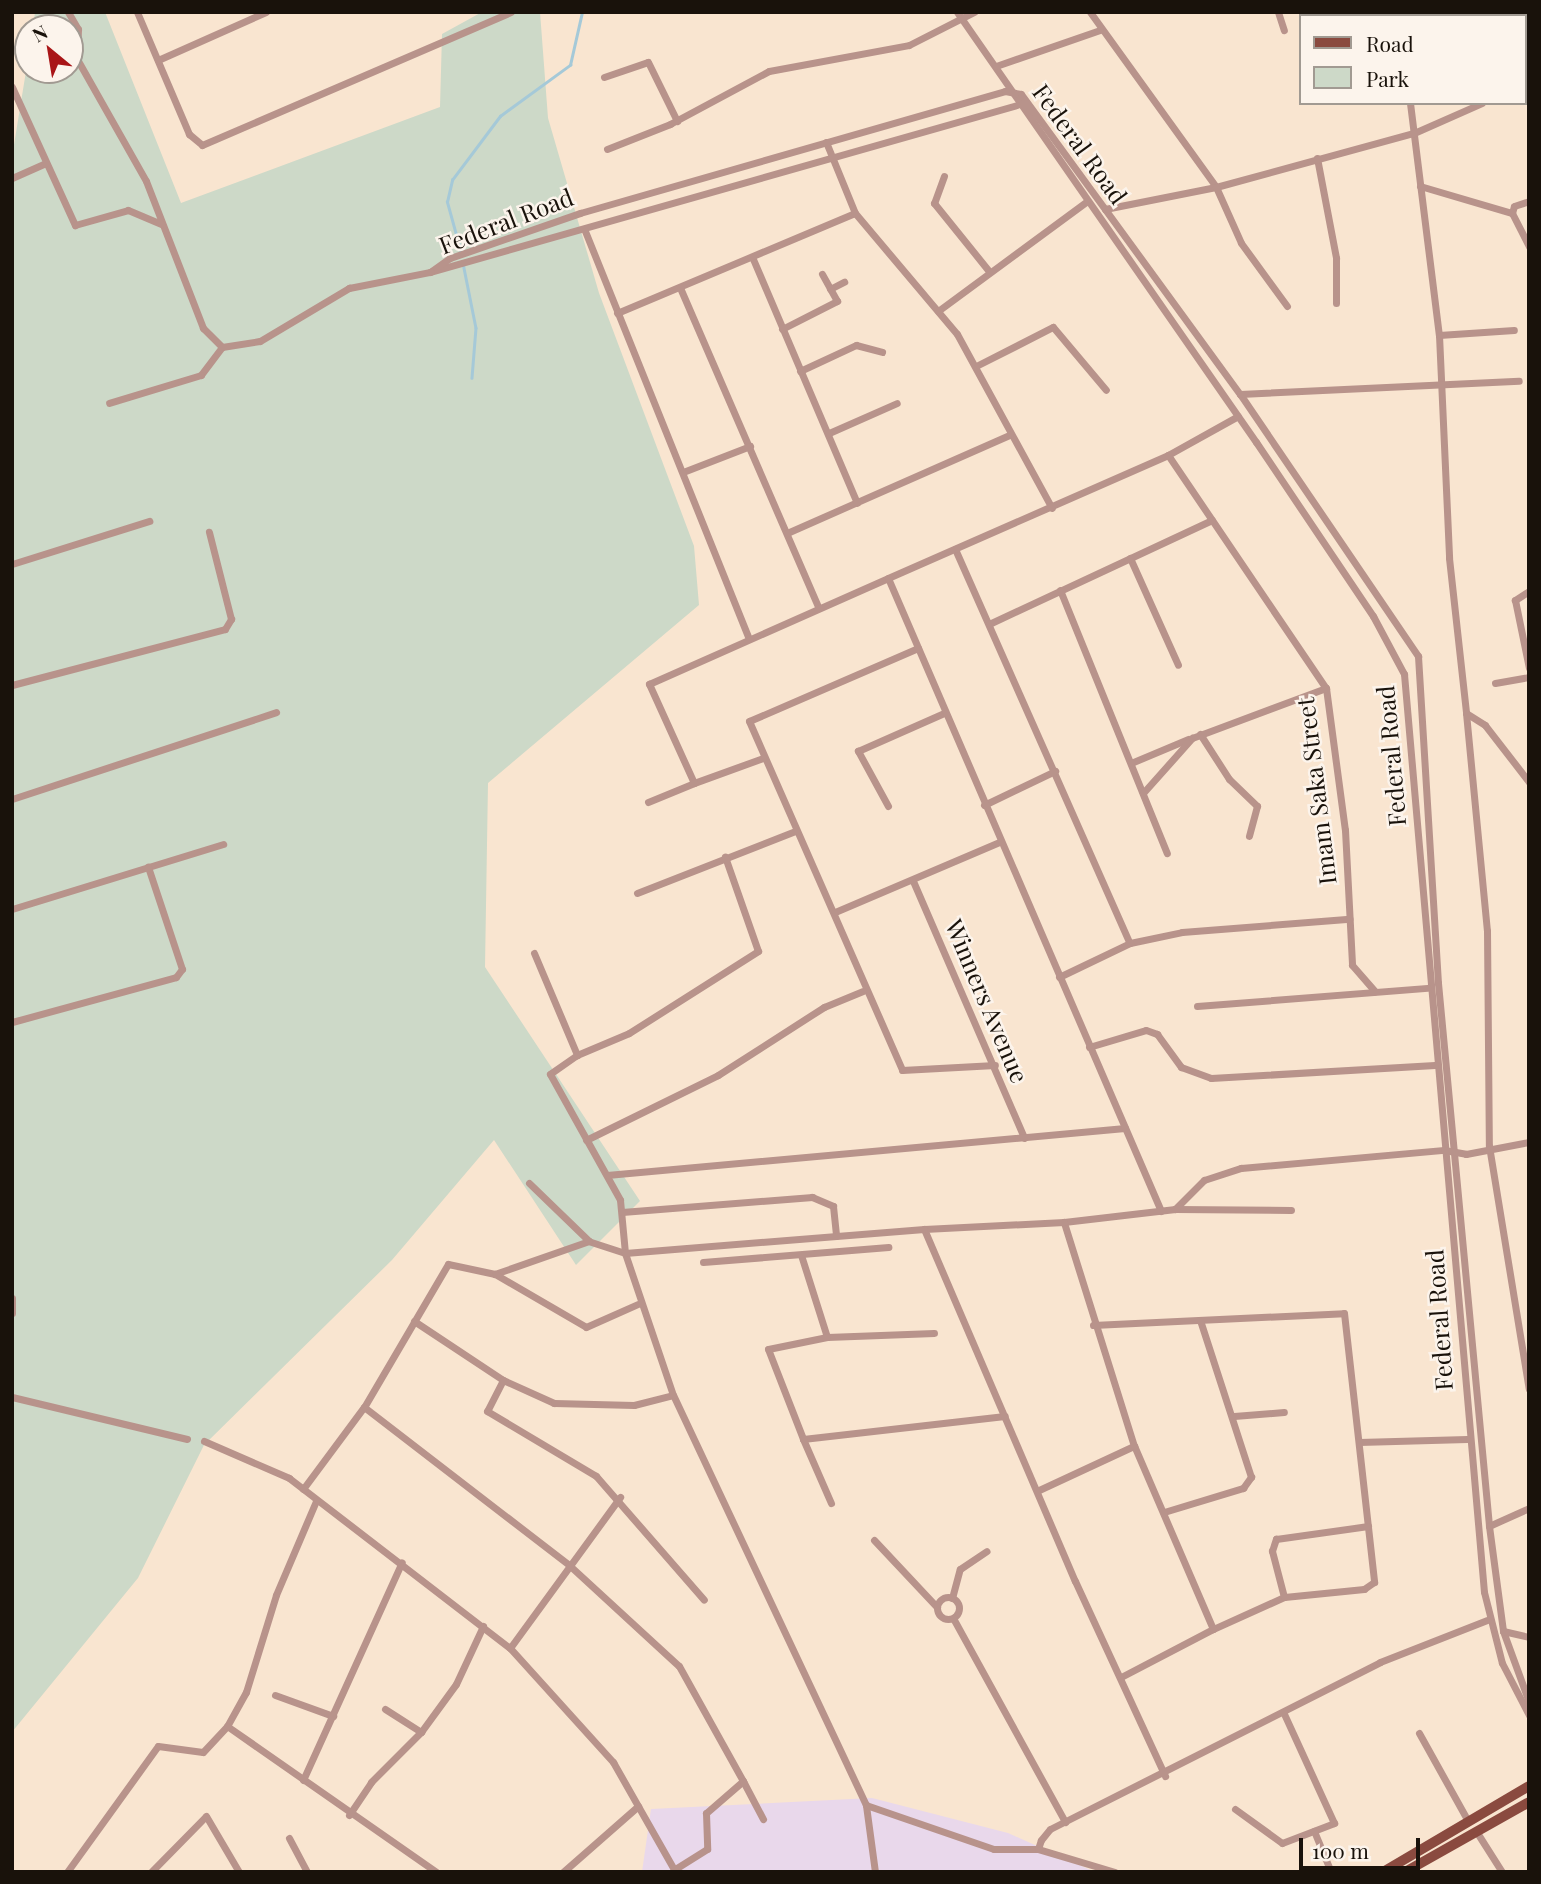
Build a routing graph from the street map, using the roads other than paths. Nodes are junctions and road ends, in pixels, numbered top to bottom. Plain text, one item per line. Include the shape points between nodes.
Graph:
1 (68, 12) edge
2 (137, 12) edge
3 (266, 12) edge
4 (511, 12) edge
5 (974, 12) edge
6 (1090, 12) edge
7 (1278, 12) edge
8 (959, 15) edge
9 (1100, 30) junction
10 (1284, 30) dead end
11 (158, 60) junction
12 (996, 66) junction
13 (604, 77) dead end
14 (12, 87) edge
15 (1011, 90) junction
16 (1017, 105) junction
17 (1410, 105) edge
18 (1477, 105) edge
19 (677, 121) junction
20 (1414, 133) junction
21 (826, 142) junction
22 (607, 149) dead end
23 (831, 155) junction
24 (1317, 158) junction
25 (46, 163) junction
26 (944, 176) dead end
27 (12, 178) edge
28 (1420, 186) junction
29 (1216, 187) junction
30 (1529, 201) edge
31 (1086, 202) junction
32 (1105, 209) junction
33 (855, 213) junction
34 (1512, 213) junction
35 (162, 224) junction
36 (585, 230) junction
37 (1529, 247) edge
38 (752, 259) junction
39 (988, 270) junction
40 (430, 272) junction
41 (822, 274) dead end
42 (844, 282) dead end
43 (831, 289) junction
44 (681, 290) junction
45 (1336, 303) dead end
46 (1287, 306) dead end
47 (938, 311) junction
48 (617, 313) junction
49 (782, 328) junction
50 (1514, 330) dead end
51 (1439, 335) junction
52 (222, 347) junction
53 (882, 352) dead end
54 (978, 365) junction
55 (800, 371) junction
56 (1519, 381) dead end
57 (1443, 386) junction
58 (1106, 390) dead end
59 (1240, 394) junction
60 (109, 403) dead end
61 (897, 403) dead end
62 (1238, 416) junction
63 (829, 433) junction
64 (1009, 435) junction
65 (750, 446) junction
66 (1168, 455) junction
67 (682, 472) junction
68 (857, 503) junction
69 (1052, 508) junction
70 (1212, 520) junction
71 (149, 521) dead end
72 (209, 532) dead end
73 (787, 533) junction
74 (955, 549) junction
75 (1347, 553) junction
76 (1130, 558) junction
77 (1336, 561) junction
78 (12, 564) edge
79 (888, 578) junction
80 (1060, 590) junction
81 (1529, 590) edge
82 (818, 606) junction
83 (989, 624) junction
84 (1527, 635) edge
85 (748, 638) junction
86 (918, 648) junction
87 (1178, 665) dead end
88 (1529, 668) edge
89 (1529, 677) edge
90 (1495, 683) dead end
91 (12, 685) edge
92 (1326, 688) junction
93 (276, 712) dead end
94 (944, 713) junction
95 (1466, 713) junction
96 (1200, 734) junction
97 (1192, 738) junction
98 (763, 758) junction
99 (1131, 763) junction
100 (1055, 771) junction
101 (1529, 782) edge
102 (694, 783) junction
103 (1143, 793) junction
104 (12, 799) edge
105 (648, 802) dead end
106 (984, 805) junction
107 (888, 806) dead end
108 (796, 831) junction
109 (1249, 836) dead end
110 (999, 842) junction
111 (223, 844) dead end
112 (1167, 853) dead end
113 (725, 857) junction
114 (148, 867) junction
115 (913, 881) junction
116 (637, 893) dead end
117 (12, 909) edge
118 (835, 912) junction
119 (1349, 919) junction
120 (1130, 943) junction
121 (534, 953) dead end
122 (1059, 977) junction
123 (1427, 988) junction
124 (863, 991) junction
125 (1375, 991) junction
126 (1197, 1006) dead end
127 (12, 1022) edge
128 (1089, 1047) junction
129 (577, 1055) junction
130 (995, 1065) junction
131 (1435, 1065) junction
132 (1125, 1128) junction
133 (1024, 1138) junction
134 (586, 1140) junction
135 (1529, 1142) edge
136 (1489, 1146) junction
137 (1444, 1150) junction
138 (1454, 1150) junction
139 (607, 1175) junction
140 (529, 1183) dead end
141 (1175, 1209) junction
142 (1291, 1210) dead end
143 (1161, 1211) junction
144 (622, 1212) junction
145 (1063, 1222) junction
146 (924, 1229) junction
147 (836, 1236) junction
148 (589, 1241) junction
149 (888, 1247) dead end
150 (625, 1253) junction
151 (801, 1255) junction
152 (703, 1262) dead end
153 (495, 1274) junction
154 (12, 1298) edge
155 (638, 1304) junction
156 (12, 1313) edge
157 (1199, 1320) junction
158 (414, 1321) junction
159 (1093, 1325) junction
160 (934, 1333) dead end
161 (827, 1337) junction
162 (503, 1380) junction
163 (1529, 1389) edge
164 (673, 1395) junction
165 (12, 1397) edge
166 (364, 1407) junction
167 (1284, 1412) dead end
168 (1005, 1416) junction
169 (1234, 1416) junction
170 (187, 1439) dead end
171 (803, 1439) junction
172 (1466, 1439) junction
173 (204, 1441) dead end
174 (1359, 1442) junction
175 (1134, 1446) junction
176 (303, 1489) junction
177 (1039, 1490) junction
178 (620, 1497) junction
179 (316, 1501) junction
180 (831, 1503) dead end
181 (1529, 1508) edge
182 (1164, 1512) junction
183 (1368, 1526) junction
184 (1489, 1526) junction
185 (874, 1540) dead end
186 (987, 1551) dead end
187 (402, 1562) junction
188 (569, 1564) junction
189 (1284, 1597) junction
190 (952, 1598) junction
191 (704, 1600) dead end
192 (937, 1607) junction
193 (953, 1618) junction
194 (1487, 1620) junction
195 (483, 1626) junction
196 (1213, 1629) junction
197 (1503, 1631) junction
198 (1529, 1637) edge
199 (510, 1648) junction
200 (1121, 1677) junction
201 (275, 1695) dead end
202 (1529, 1702) edge
203 (385, 1709) dead end
204 (1284, 1714) junction
205 (1529, 1714) edge
206 (332, 1716) junction
207 (227, 1726) junction
208 (421, 1732) junction
209 (1419, 1733) dead end
210 (1165, 1776) junction
211 (303, 1780) junction
212 (743, 1781) junction
213 (1529, 1786) edge
214 (1529, 1802) edge
215 (866, 1805) junction
216 (638, 1806) junction
217 (1235, 1809) dead end
218 (349, 1815) junction
219 (763, 1819) dead end
220 (1065, 1822) junction
221 (1472, 1826) junction
222 (1314, 1831) junction
223 (289, 1838) dead end
224 (1038, 1849) junction
225 (675, 1871) edge
226 (67, 1872) edge
227 (151, 1872) edge
228 (239, 1872) edge
229 (307, 1872) edge
230 (436, 1872) edge
231 (563, 1872) edge
232 (875, 1872) edge
233 (1115, 1872) edge
234 (1331, 1872) edge
235 (1384, 1872) edge
236 (1405, 1872) edge
237 (1502, 1872) edge

1 - 35 street via 78,29 77,59 146,181
2 - 11 street
3 - 11 street
4 - 11 street via 202,145 188,134
5 - 8 street
6 - 9 street
7 - 10 street
8 - 12 street
8 - 19 street via 909,45 769,71
9 - 12 street
9 - 29 street
12 - 15 street
13 - 19 street via 648,62
14 - 25 street
15 - 16 street
15 - 21 street, Federal Road
15 - 32 street, Federal Road via 1021,94
16 - 23 street, Federal Road
16 - 31 street, Federal Road
17 - 20 street
18 - 20 street
19 - 22 street
20 - 24 street
20 - 28 street
21 - 23 street
21 - 40 street, Federal Road via 472,250
23 - 33 street
23 - 36 street, Federal Road
24 - 29 street
24 - 45 street via 1336,258
25 - 27 street
25 - 35 street via 75,225 128,209
26 - 39 street via 934,203
28 - 34 street
28 - 51 street
29 - 32 street
29 - 46 street via 1241,243
30 - 34 street via 1514,206
31 - 39 street
31 - 62 street, Federal Road
32 - 59 street, Federal Road
33 - 38 street
33 - 47 street
34 - 37 street
35 - 52 street via 203,328
36 - 40 street, Federal Road via 454,270
36 - 48 street
38 - 44 street
38 - 49 street
39 - 47 street
40 - 52 street via 349,288 260,341
41 - 43 street
42 - 43 street
43 - 49 street via 837,301
44 - 48 street
44 - 65 street
47 - 54 street
48 - 67 street
49 - 55 street
50 - 51 street
51 - 57 street
52 - 60 street via 201,375
53 - 55 street via 856,345
54 - 58 street via 1053,327
54 - 64 street
55 - 63 street
56 - 57 street
57 - 59 street
57 - 95 street via 1449,558
59 - 75 street, Federal Road
61 - 63 street
62 - 66 street
62 - 77 street, Federal Road
63 - 68 street
64 - 68 street
64 - 69 street
65 - 67 street
65 - 73 street
66 - 69 street
66 - 70 street, Imam Saka Street
67 - 85 street
68 - 73 street
69 - 74 street
70 - 76 street
70 - 92 street, Imam Saka Street
71 - 78 street
72 - 91 street via 231,620 225,629
73 - 82 street
74 - 79 street
74 - 83 street
75 - 77 street
75 - 138 street, Federal Road via 1418,656
76 - 80 street
76 - 87 street
77 - 123 street, Federal Road via 1404,674
79 - 82 street
79 - 86 street
80 - 83 street
80 - 99 street
81 - 84 street via 1515,596
82 - 85 street
83 - 100 street
84 - 88 street
85 - 102 street via 649,684
86 - 94 street
86 - 98 street via 749,721
89 - 90 street
92 - 96 street
92 - 119 street, Imam Saka Street via 1345,830
93 - 104 street
94 - 106 street
94 - 107 street via 858,751
95 - 101 street via 1485,725
95 - 136 street via 1487,932
96 - 97 street
96 - 109 street via 1229,779 1257,806
97 - 99 street
97 - 103 street
98 - 102 street
98 - 108 street
99 - 103 street
100 - 106 street
100 - 120 street
102 - 105 street
103 - 112 street
106 - 110 street
108 - 113 street
108 - 118 street
110 - 115 street
110 - 122 street
111 - 114 street
113 - 116 street
113 - 129 street via 758,951 671,1010
114 - 117 street
114 - 127 street via 182,969 176,977
115 - 118 street
115 - 130 street, Winners Avenue
118 - 124 street
119 - 120 street via 1182,932
119 - 125 street, Imam Saka Street via 1355,974
120 - 122 street
121 - 129 street
122 - 128 street
123 - 125 street
123 - 131 street, Federal Road
124 - 130 street via 902,1070
124 - 134 street via 824,1007 718,1075
125 - 126 street
128 - 131 street via 1146,1030 1157,1034 1181,1068 1211,1078
128 - 132 street
129 - 134 street via 550,1074
130 - 133 street, Winners Avenue
131 - 137 street, Federal Road
132 - 133 street
132 - 143 street
133 - 139 street
134 - 139 street
135 - 136 street
136 - 138 street via 1466,1154
136 - 163 street
137 - 138 street
137 - 141 street via 1241,1168 1204,1180
137 - 172 street, Federal Road
138 - 184 street, Federal Road
139 - 144 street
140 - 148 street
141 - 142 street
141 - 143 street
143 - 145 street
144 - 147 street via 812,1197 832,1206
144 - 150 street
145 - 146 street
145 - 159 street
146 - 147 street
146 - 168 street
147 - 150 street
148 - 150 street
148 - 153 street
149 - 151 street
150 - 155 street
151 - 152 street
151 - 161 street
153 - 155 street via 586,1327
153 - 158 street via 448,1264
154 - 156 street
155 - 164 street
157 - 159 street
157 - 169 street
157 - 174 street via 1344,1313
158 - 162 street
158 - 166 street
159 - 175 street
160 - 161 street
161 - 171 street via 768,1349
162 - 164 street via 554,1403 635,1405
162 - 178 street via 487,1411
164 - 215 street
165 - 170 street
166 - 176 street
166 - 188 street
167 - 169 street
168 - 171 street
168 - 177 street
169 - 182 street via 1251,1470 1248,1484
171 - 180 street
172 - 174 street
172 - 194 street, Federal Road
173 - 176 street
174 - 183 street
175 - 177 street
175 - 182 street
176 - 179 street
177 - 200 street
178 - 188 street
178 - 191 street
179 - 187 street
179 - 207 street via 276,1595 246,1692
181 - 184 street
182 - 196 street
183 - 189 street via 1374,1582 1364,1589
183 - 189 street via 1276,1539 1272,1550
184 - 197 street, Federal Road
185 - 192 street
186 - 190 street via 960,1569
187 - 195 street
187 - 206 street
188 - 199 street
188 - 212 street via 676,1662
189 - 196 street
190 - 192 street
190 - 193 street via 959,1609
192 - 193 street via 943,1618
193 - 220 street
194 - 204 street via 1380,1662
194 - 205 street, Federal Road
195 - 199 street
195 - 208 street via 456,1684
196 - 200 street
197 - 198 street
197 - 202 street, Federal Road
199 - 216 street via 613,1762
200 - 210 street
201 - 206 street
203 - 208 street
204 - 210 street
204 - 222 street via 1334,1823
206 - 211 street
207 - 211 street
207 - 226 street via 203,1752 158,1746
208 - 218 street via 370,1782
209 - 221 street
210 - 220 street
211 - 218 street
212 - 219 street
212 - 225 street via 706,1813 707,1849
213 - 221 main road
214 - 221 main road
215 - 224 street via 994,1849
215 - 232 street
216 - 225 street
216 - 231 street
217 - 222 street via 1282,1843
218 - 230 street
220 - 224 street via 1050,1829
221 - 235 main road
221 - 236 main road
221 - 237 street
222 - 234 street
223 - 229 street
224 - 233 street
227 - 228 street via 206,1816

